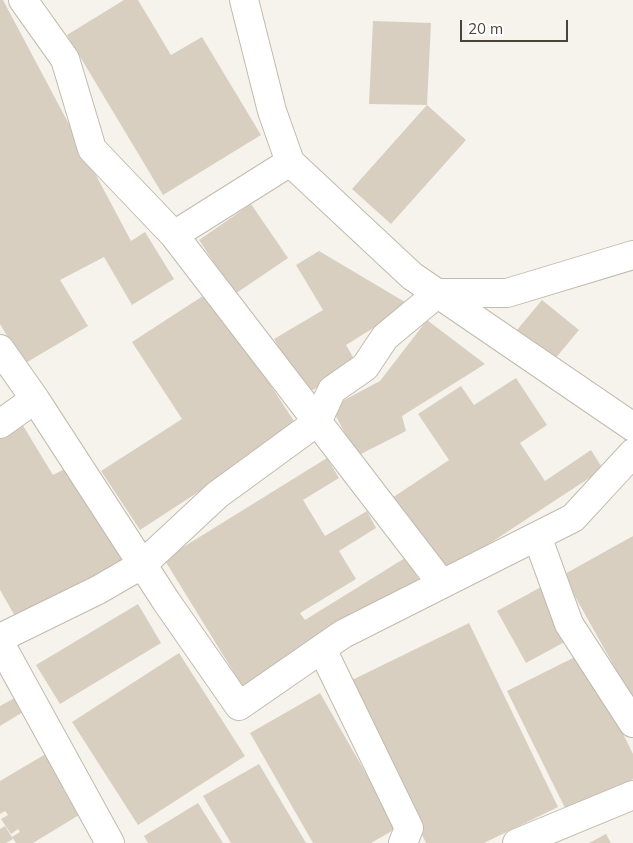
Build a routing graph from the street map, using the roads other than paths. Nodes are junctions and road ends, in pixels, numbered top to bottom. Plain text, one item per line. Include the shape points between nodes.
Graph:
1 (23, 0) edge
2 (244, 0) edge
3 (290, 162) junction
4 (174, 235) junction
5 (633, 255) edge
6 (438, 294) junction
7 (0, 349) edge
8 (35, 399) junction
9 (317, 422) junction
10 (0, 424) edge
11 (633, 427) edge
12 (633, 453) edge
13 (538, 536) junction
14 (143, 564) junction
15 (442, 584) junction
16 (0, 638) edge
17 (0, 643) edge
18 (322, 649) junction
19 (633, 723) edge
20 (633, 794) edge
21 (110, 843) edge
22 (402, 843) edge
23 (518, 843) edge

1 - 4 street via 64,59 92,149
2 - 3 street via 272,111
3 - 4 street
3 - 6 street via 412,276
4 - 9 street
5 - 6 street via 508,292
6 - 9 street via 385,337 365,367 332,390
6 - 11 street
7 - 8 street
8 - 10 street
8 - 14 street
9 - 14 street via 218,495
9 - 15 street
12 - 13 street via 573,518
13 - 15 street
13 - 19 street via 569,624
14 - 16 street
14 - 18 street via 239,706
15 - 18 street via 343,634
17 - 21 street
18 - 22 street via 409,828
20 - 23 street

